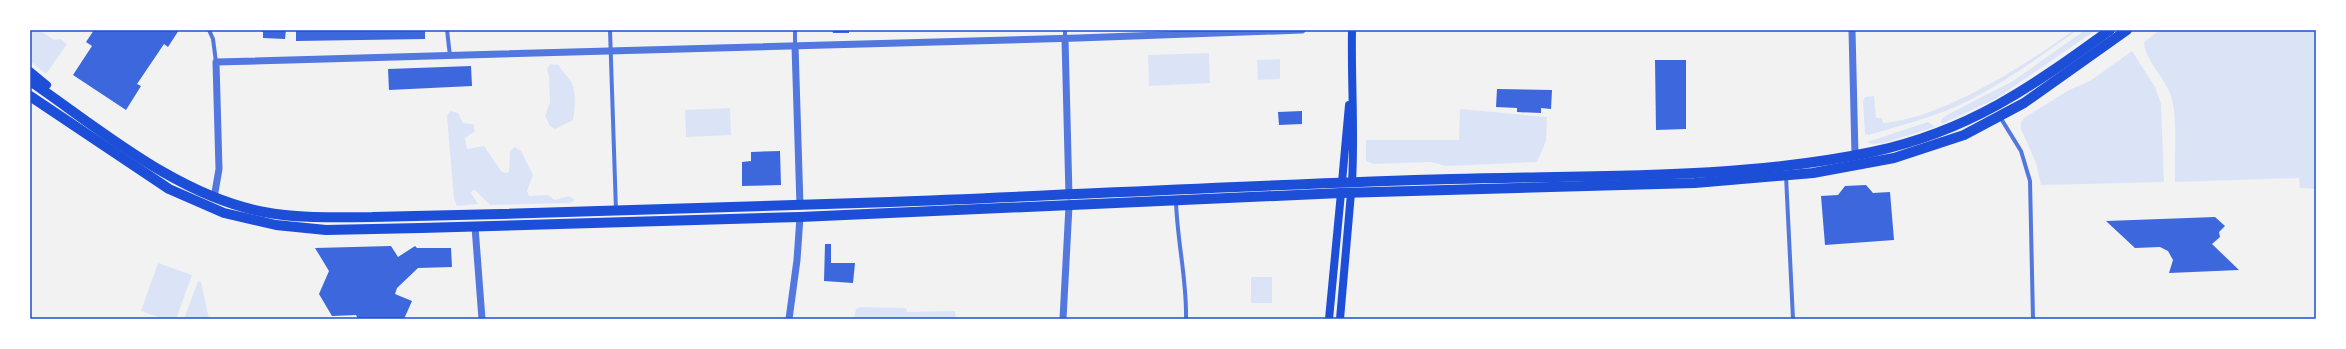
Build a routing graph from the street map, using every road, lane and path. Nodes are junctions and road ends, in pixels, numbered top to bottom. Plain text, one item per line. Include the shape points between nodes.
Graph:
1 (209, 30) edge
2 (213, 30) edge
3 (447, 30) edge
4 (610, 30) edge
5 (795, 30) edge
6 (1065, 30) edge
7 (1302, 30) edge
8 (1352, 30) edge
9 (1852, 30) edge
10 (2110, 30) edge
11 (2125, 30) edge
12 (213, 39) junction
13 (1065, 39) junction
14 (795, 46) junction
15 (611, 51) junction
16 (450, 56) junction
17 (216, 62) junction
18 (30, 71) edge
19 (30, 76) edge
20 (30, 82) edge
21 (47, 85) junction
22 (30, 96) edge
23 (1995, 108) junction
24 (2000, 117) junction
25 (87, 121) junction
26 (1855, 155) junction
27 (1812, 162) junction
28 (1785, 165) junction
29 (1857, 166) junction
30 (157, 168) junction
31 (1694, 172) junction
32 (1812, 174) junction
33 (1786, 176) junction
34 (1347, 182) junction
35 (1695, 183) junction
36 (1346, 193) junction
37 (1069, 196) junction
38 (214, 198) junction
39 (1176, 201) junction
40 (800, 206) junction
41 (1069, 206) junction
42 (210, 208) junction
43 (616, 211) junction
44 (474, 215) junction
45 (800, 217) junction
46 (475, 227) junction
47 (482, 319) edge
48 (789, 319) edge
49 (1063, 319) edge
50 (1186, 319) edge
51 (1329, 319) edge
52 (1340, 319) edge
53 (1793, 319) edge
54 (2033, 319) edge

1 - 12 street
2 - 12 street
3 - 16 street
4 - 15 street
5 - 14 street
6 - 13 street
7 - 13 street
8 - 34 main road via 1351,83 1354,129
9 - 26 street
10 - 23 main road via 2043,78
11 - 24 main road via 2050,86
12 - 17 street
13 - 14 street
13 - 37 street
14 - 15 street
14 - 40 street
15 - 16 street
15 - 43 street
16 - 17 street
17 - 38 street via 219,169
18 - 21 main road
19 - 21 main road
20 - 25 main road
21 - 25 main road
21 - 30 main road via 145,153
22 - 42 main road via 150,177
23 - 24 main road
23 - 26 main road via 1941,133
24 - 29 main road via 1964,135 1924,150
24 - 54 street via 2021,151 2030,180
25 - 30 main road
26 - 27 main road
26 - 29 main road
27 - 28 main road
27 - 32 main road
28 - 31 main road
28 - 33 main road
29 - 32 main road
30 - 38 main road
31 - 34 main road
31 - 35 main road
32 - 33 main road
33 - 35 main road
33 - 53 street
34 - 36 main road
34 - 37 main road
35 - 36 main road
36 - 39 main road
36 - 51 main road
36 - 52 main road
37 - 40 main road
37 - 41 main road
38 - 42 main road
38 - 44 main road via 252,210 299,217
39 - 41 main road
39 - 50 street via 1177,228 1186,281
40 - 43 main road
40 - 45 main road
41 - 45 main road
41 - 49 street
42 - 46 main road via 249,220 310,229
43 - 44 main road
44 - 46 main road
45 - 46 main road
45 - 48 street
46 - 47 street

